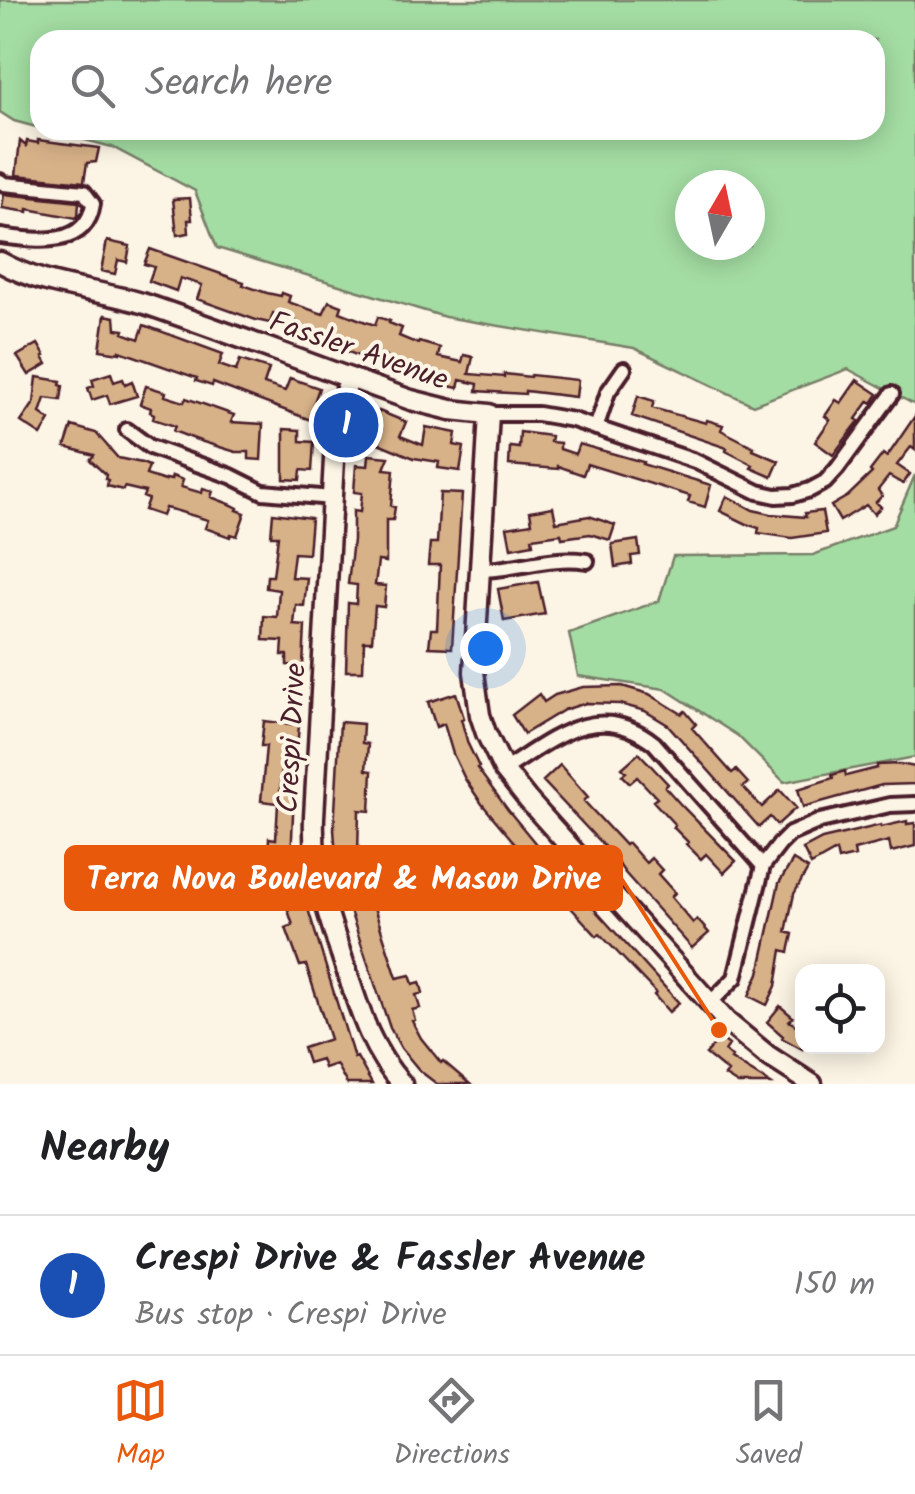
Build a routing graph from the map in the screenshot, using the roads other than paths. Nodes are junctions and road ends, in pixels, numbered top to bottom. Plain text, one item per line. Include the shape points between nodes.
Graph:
1 (0, 181) edge
2 (0, 236) edge
3 (0, 262) edge
4 (624, 369) dead end
5 (350, 378) junction
6 (892, 394) dead end
7 (488, 414) junction
8 (596, 428) junction
9 (127, 430) dead end
10 (332, 498) junction
11 (586, 561) dead end
12 (478, 570) junction
13 (504, 770) junction
14 (915, 804) edge
15 (764, 866) junction
16 (709, 1004) junction
17 (402, 1084) edge
18 (812, 1084) edge

1 - 2 street via 84,192 93,204 86,223 64,238
3 - 5 street, Fassler Avenue via 54,285 146,304
4 - 8 street
5 - 7 street, Fassler Avenue via 432,406
5 - 10 street, Crespi Drive via 338,410
6 - 8 street, Fassler Avenue via 825,482 793,495 758,492 712,467
7 - 8 street, Fassler Avenue via 538,414
7 - 12 street
9 - 10 street via 150,447 263,492
10 - 17 street, Crespi Drive via 314,856 363,1022
11 - 12 street
12 - 13 street via 476,695
13 - 15 street via 572,728 626,726 654,743
13 - 16 street
14 - 15 street via 804,827
15 - 16 street via 739,968
16 - 18 street

